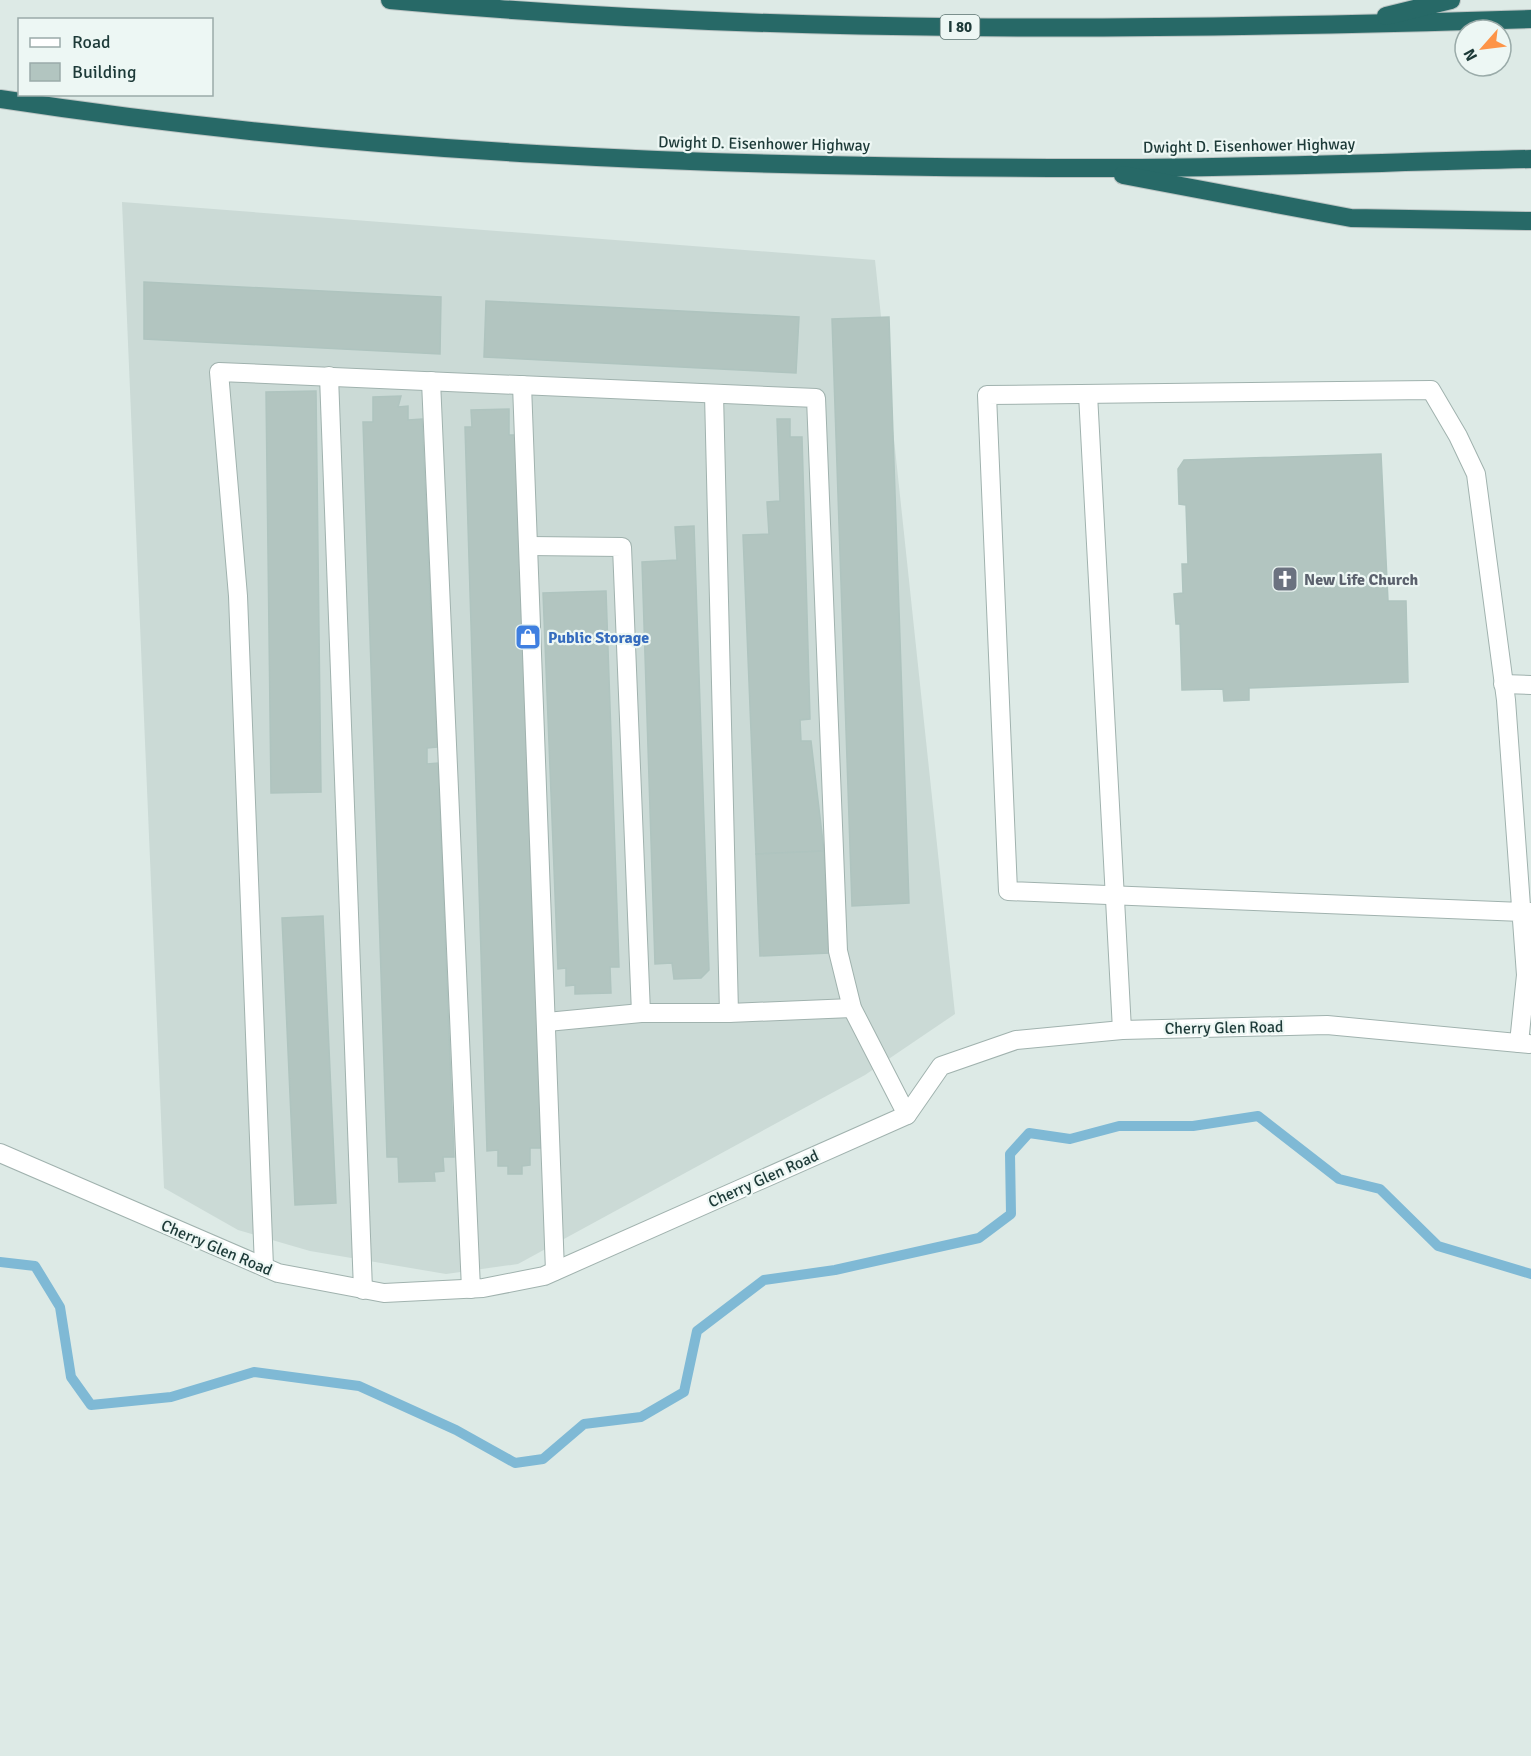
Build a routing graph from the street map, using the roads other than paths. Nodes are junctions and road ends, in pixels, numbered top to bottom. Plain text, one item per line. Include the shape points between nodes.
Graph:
1 (390, 0) edge
2 (1451, 0) edge
3 (1531, 19) edge
4 (1352, 25) junction
5 (0, 99) edge
6 (1531, 159) edge
7 (1086, 168) junction
8 (1531, 221) edge
9 (329, 376) junction
10 (431, 381) junction
11 (522, 384) junction
12 (714, 394) junction
13 (1088, 394) junction
14 (529, 546) junction
15 (1503, 684) junction
16 (1531, 685) edge
17 (1522, 804) edge
18 (1117, 895) junction
19 (1526, 912) edge
20 (852, 1008) junction
21 (641, 1013) junction
22 (729, 1013) junction
23 (547, 1022) junction
24 (1122, 1030) junction
25 (1525, 1043) edge
26 (907, 1115) junction
27 (0, 1153) edge
28 (264, 1267) junction
29 (555, 1270) junction
30 (471, 1289) junction
31 (363, 1290) junction

1 - 4 highway, I 80 via 603,17 755,23 1065,30
2 - 4 highway
3 - 4 highway, I 80
5 - 7 highway, Dwight D. Eisenhower Highway via 315,138 516,154 716,163
6 - 7 highway, Dwight D. Eisenhower Highway
7 - 8 highway via 1351,218
9 - 10 street
9 - 28 street via 219,372 238,596
9 - 31 street
10 - 11 street
10 - 30 street
11 - 12 street
11 - 14 street
12 - 20 street via 816,398 834,885 838,951
12 - 22 street
13 - 15 street via 1431,390 1476,474
13 - 18 street
13 - 18 street via 987,395 1008,891
14 - 21 street via 622,547
14 - 23 street
15 - 16 street
15 - 17 street
17 - 19 street
18 - 19 street
18 - 24 street
19 - 25 street
20 - 22 street
20 - 26 street
21 - 22 street
21 - 23 street
23 - 29 street
24 - 25 street, Cherry Glen Road via 1327,1025
24 - 26 street, Cherry Glen Road via 1016,1040 941,1066
26 - 29 street, Cherry Glen Road
27 - 28 street, Cherry Glen Road
28 - 31 street, Cherry Glen Road
29 - 30 street, Cherry Glen Road via 544,1276
30 - 31 street, Cherry Glen Road via 384,1293

